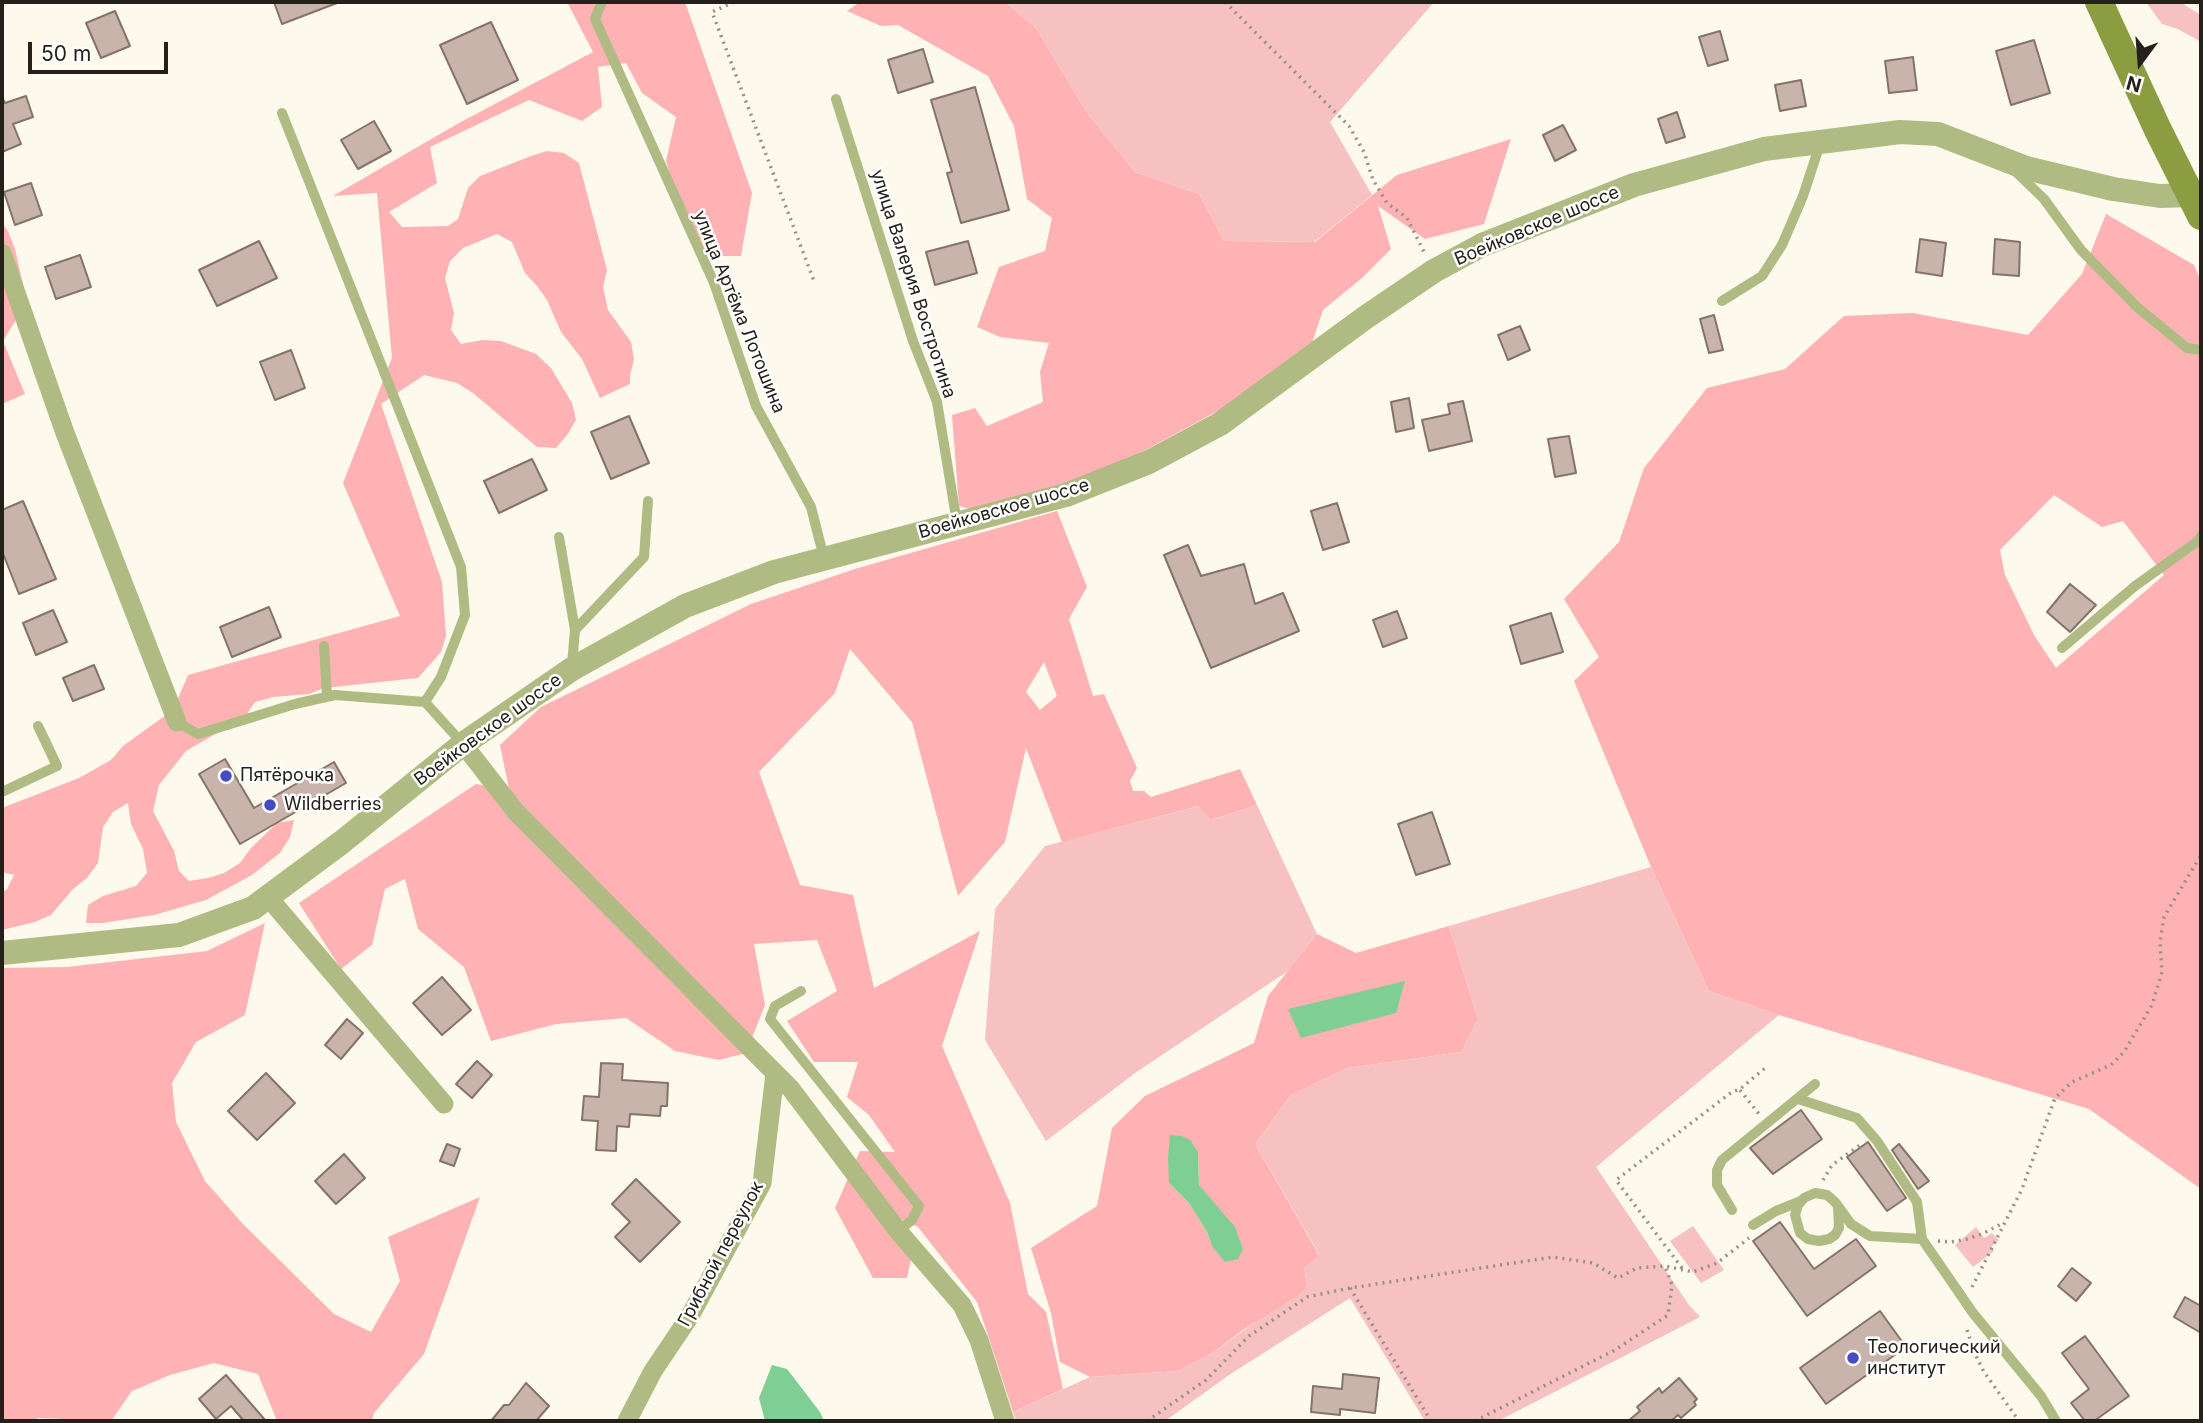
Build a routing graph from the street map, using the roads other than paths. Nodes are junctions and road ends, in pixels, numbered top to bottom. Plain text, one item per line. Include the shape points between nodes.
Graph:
1 (602, 2) edge
2 (2099, 2) edge
3 (836, 99) dead end
4 (282, 113) dead end
5 (1820, 141) junction
6 (2003, 159) junction
7 (2198, 201) edge
8 (2, 253) edge
9 (1722, 301) dead end
10 (2201, 350) edge
11 (648, 501) dead end
12 (957, 523) junction
13 (2201, 536) edge
14 (559, 537) dead end
15 (824, 558) junction
16 (575, 631) junction
17 (324, 646) dead end
18 (2062, 648) dead end
19 (572, 668) junction
20 (327, 696) junction
21 (425, 702) junction
22 (177, 722) joint
23 (38, 726) dead end
24 (463, 744) junction
25 (2, 792) edge
26 (268, 897) junction
27 (2, 953) edge
28 (801, 991) dead end
29 (775, 1073) junction
30 (1815, 1084) dead end
31 (1798, 1099) junction
32 (444, 1104) dead end
33 (1801, 1201) junction
34 (1838, 1207) junction
35 (1732, 1210) dead end
36 (1753, 1225) road end
37 (898, 1231) junction
38 (1922, 1240) junction
39 (627, 1421) edge
40 (1004, 1421) edge
41 (2056, 1421) edge

1 - 15 lane, улица Артёма Лотошина via 595,19 714,283 756,406 811,507
2 - 7 main road via 2158,130
3 - 12 lane, улица Валерия Востротина via 937,402
4 - 21 lane via 461,567 465,615 441,677
5 - 6 street, Воейковское шоссе via 1900,132 1938,134
5 - 9 lane via 1782,245 1762,276
5 - 12 street, Воейковское шоссе via 1764,149 1634,185 1482,245 1366,317 1220,424 1149,462 1066,495
6 - 7 street, Воейковское шоссе via 2113,189
6 - 10 lane via 2044,199 2081,250 2137,307 2187,348
8 - 22 street via 65,433
11 - 16 lane via 644,557
12 - 15 street, Воейковское шоссе
13 - 18 lane
14 - 16 lane
15 - 19 street, Воейковское шоссе via 685,606
16 - 19 lane
17 - 20 lane
19 - 24 street, Воейковское шоссе
20 - 21 lane
20 - 22 lane via 198,734
21 - 24 lane
23 - 25 lane via 57,766
24 - 26 street, Воейковское шоссе
24 - 29 street via 516,812
26 - 27 street, Воейковское шоссе via 253,908 180,935
26 - 32 street
28 - 37 lane via 775,1006 770,1019 919,1206 912,1220
29 - 37 street
29 - 39 street, Грибной переулок via 762,1183
30 - 31 lane
31 - 35 lane via 1722,1160 1717,1185
31 - 38 lane via 1857,1118 1873,1136 1917,1202
33 - 34 lane via 1815,1193 1827,1195
33 - 34 lane via 1795,1214 1800,1233 1819,1241 1835,1235 1839,1228
33 - 36 lane
34 - 38 lane via 1851,1224 1870,1237
37 - 40 street via 962,1305 979,1340
38 - 41 lane

